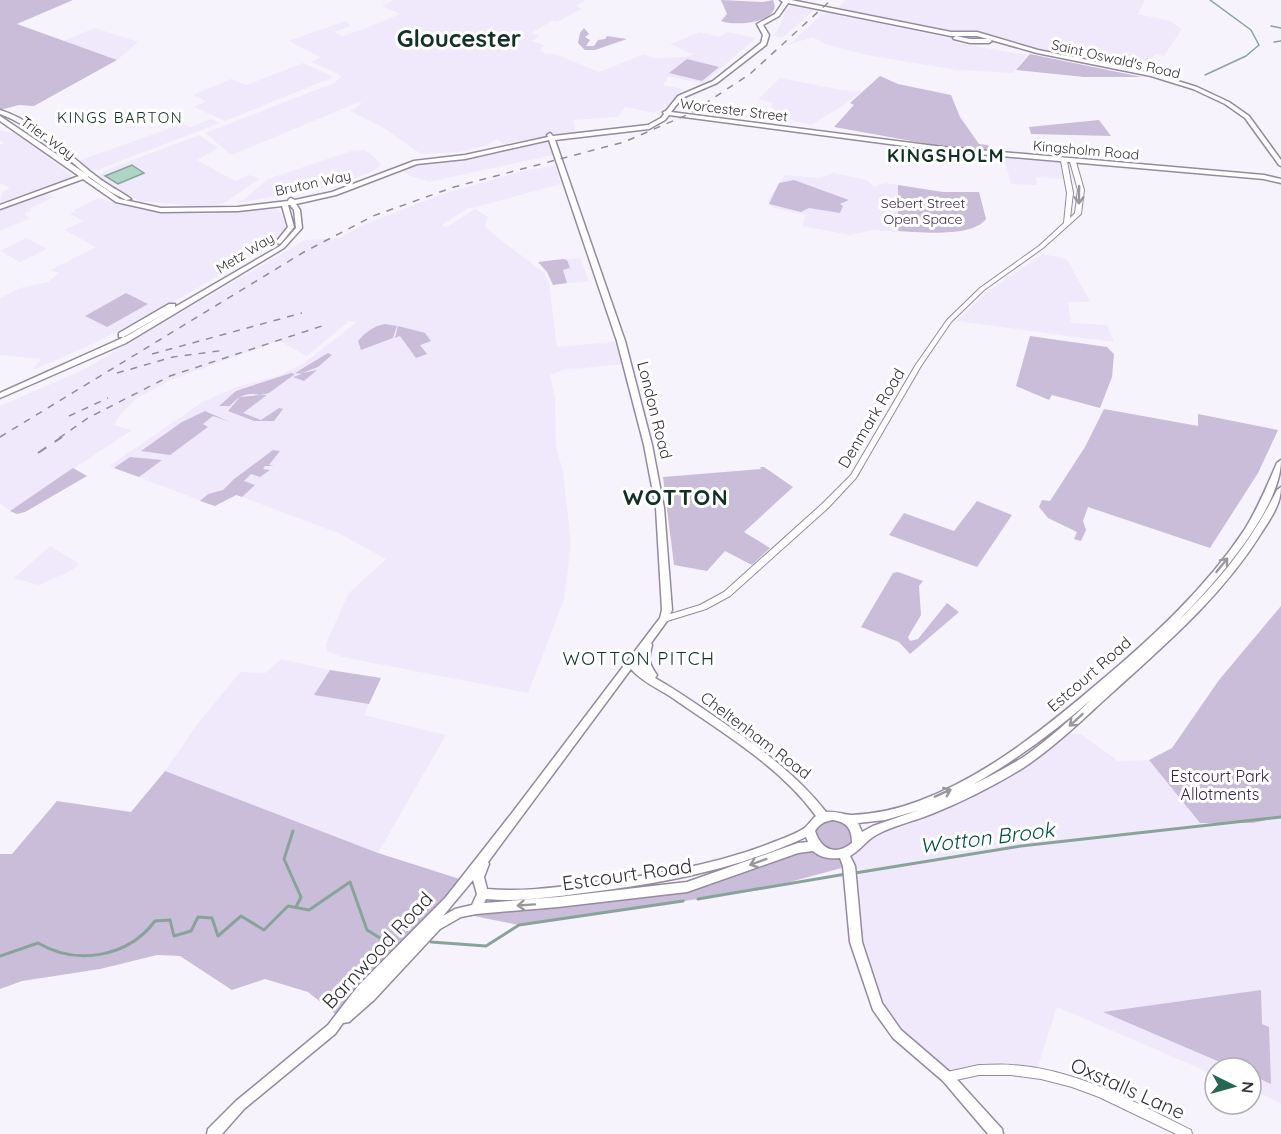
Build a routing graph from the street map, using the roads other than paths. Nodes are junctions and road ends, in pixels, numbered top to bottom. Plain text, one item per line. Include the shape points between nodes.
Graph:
1 (783, 1) edge
2 (982, 38) junction
3 (3, 113) edge
4 (665, 113) junction
5 (0, 118) edge
6 (32, 125) junction
7 (800, 129) joint
8 (18, 131) junction
9 (551, 136) junction
10 (533, 142) junction
11 (555, 147) junction
12 (1064, 161) junction
13 (1073, 162) junction
14 (1281, 164) edge
15 (91, 173) junction
16 (82, 177) junction
17 (1280, 177) edge
18 (290, 201) junction
19 (0, 207) edge
20 (1067, 224) junction
21 (0, 396) edge
22 (1281, 464) edge
23 (1281, 490) edge
24 (665, 615) junction
25 (647, 642) junction
26 (632, 662) junction
27 (664, 686) junction
28 (822, 816) junction
29 (848, 820) junction
30 (809, 831) junction
31 (814, 846) junction
32 (857, 846) junction
33 (486, 857) junction
34 (848, 867) junction
35 (461, 887) junction
36 (481, 890) junction
37 (452, 898) junction
38 (476, 909) junction
39 (459, 913) junction
40 (331, 1030) junction
41 (948, 1077) junction
42 (213, 1134) edge
43 (997, 1134) edge
44 (1187, 1134) edge

1 - 2 main road
1 - 4 main road via 777,15 760,24 764,44 715,82 681,96
2 - 14 main road, Saint Oswald's Road via 1165,78 1208,93 1247,117
2 - 17 main road, Saint Oswald's Road via 1160,80 1206,95 1246,123
3 - 6 main road, Trier Way
4 - 7 main road, Worcester Street
4 - 9 main road via 637,126
5 - 8 main road, Trier Way
6 - 8 main road
6 - 15 main road, Trier Way
7 - 12 main road, Kingsholm Road
8 - 16 main road, Trier Way
9 - 10 main road, Bruton Way
9 - 11 main road, London Road
9 - 18 main road, Bruton Way via 407,160 348,184
10 - 11 main road
10 - 18 main road, Bruton Way via 465,157 410,163 359,186
11 - 24 main road, London Road via 621,341 648,445 667,578
12 - 13 main road, Kingsholm Road
12 - 20 street via 1070,193
13 - 17 main road, Kingsholm Road
13 -> 20 street, Denmark Road via 1081,190 1078,214
15 - 16 main road
15 - 18 main road, Bruton Way via 121,196 146,204 219,206
16 - 18 main road, Bruton Way via 109,197 150,209 210,210
16 - 19 main road
18 - 21 main road, Metz Way via 291,227 281,241 76,362
20 - 24 street, Denmark Road via 982,289 949,321 918,366 858,470 825,506 727,594 686,614
29 -> 22 main road, Estcourt Road via 871,819 899,811 959,786 1012,757 1057,723 1171,625 1230,554 1263,506
23 -> 32 main road, Estcourt Road via 1272,510 1228,573 1177,629 1065,730 979,787 939,807 869,832
24 - 25 main road
25 - 26 main road
25 - 27 main road, Cheltenham Road via 645,669
26 - 27 main road, Cheltenham Road via 637,671
26 - 33 main road
27 - 28 main road, Cheltenham Road via 799,785
28 - 29 main road
28 - 30 main road via 812,822
29 - 32 main road via 856,831
30 - 31 main road
30 - 36 main road, Estcourt Road via 790,841 684,875 560,892 501,896
31 - 34 main road
31 -> 38 main road, Estcourt Road via 798,848 687,887
32 - 34 main road
33 - 35 main road
33 - 36 main road via 478,877
34 - 41 main road via 856,942 877,1006 897,1034
35 - 36 main road
35 - 37 main road
36 - 38 main road
37 - 39 main road via 452,906
37 - 40 main road, Barnwood Road via 362,989
38 - 39 main road
39 - 40 main road, Barnwood Road via 436,925 370,996
40 - 42 main road, Barnwood Road via 258,1089
41 - 43 main road
41 - 44 street, Oxstalls Lane via 981,1070 1059,1076 1111,1096

